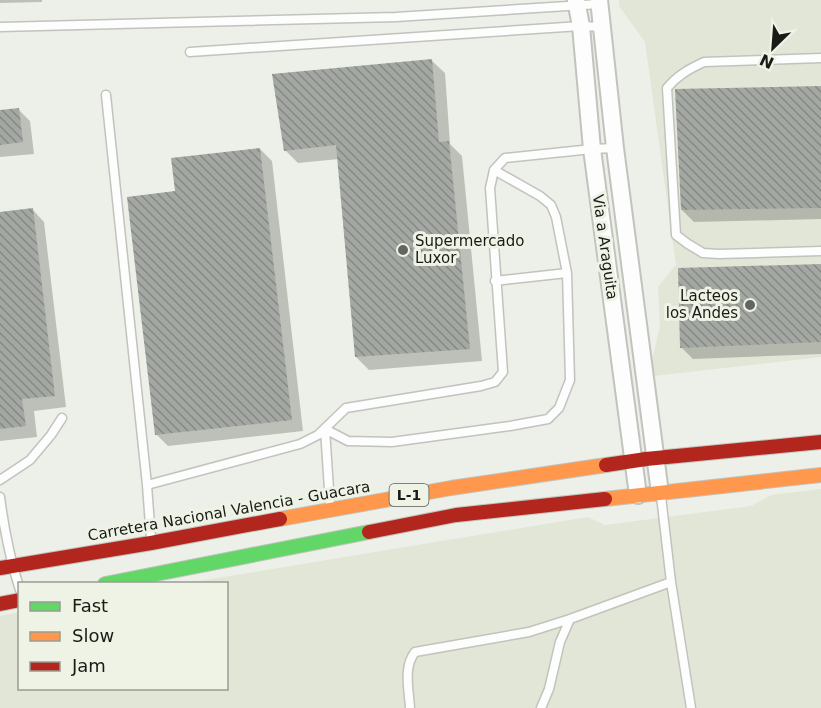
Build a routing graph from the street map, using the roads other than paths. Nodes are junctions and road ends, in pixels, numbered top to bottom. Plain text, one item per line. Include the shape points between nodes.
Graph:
1 (599, 2) edge
2 (576, 3) edge
3 (581, 26) junction
4 (0, 27) edge
5 (602, 27) junction
6 (190, 52) dead end
7 (821, 58) edge
8 (106, 95) dead end
9 (615, 148) junction
10 (592, 149) junction
11 (494, 170) junction
12 (821, 251) edge
13 (567, 273) junction
14 (495, 281) junction
15 (62, 418) dead end
16 (325, 429) junction
17 (821, 442) edge
18 (656, 458) junction
19 (634, 461) junction
20 (821, 475) edge
21 (0, 480) edge
22 (147, 485) junction
23 (660, 493) junction
24 (638, 495) junction
25 (0, 497) edge
26 (330, 508) junction
27 (151, 543) junction
28 (6, 567) edge
29 (115, 582) edge
30 (671, 582) junction
31 (18, 587) edge
32 (18, 600) edge
33 (0, 604) edge
34 (570, 619) junction
35 (410, 708) edge
36 (541, 708) edge
37 (691, 708) edge

1 - 2 lane
1 - 5 street, Via a Araguita
2 - 3 street, Via a Araguita
2 - 4 lane via 396,17
3 - 5 lane
3 - 6 lane
3 - 10 street, Via a Araguita
5 - 9 street, Via a Araguita
7 - 12 lane via 704,62 676,77 667,88 676,235 703,253
8 - 22 lane
9 - 10 lane
9 - 18 street, Via a Araguita
10 - 11 lane via 505,158
10 - 19 street, Via a Araguita
11 - 13 lane via 551,205
11 - 14 lane via 490,188
13 - 14 lane
13 - 16 lane via 570,380 559,408 548,419 392,442 348,441
14 - 16 lane via 503,372 495,382 346,408
15 - 21 lane via 30,460
16 - 22 lane via 300,444
16 - 26 lane
17 - 18 main road, Carretera Nacional Valencia - Guacara / L-1
18 - 19 main road, Carretera Nacional Valencia - Guacara / L-1
18 - 23 street, Via a Araguita
19 - 24 street, Via a Araguita
19 - 26 main road, Carretera Nacional Valencia - Guacara / L-1
20 - 23 main road, L-1
22 - 27 lane
23 - 24 main road, L-1
23 - 30 lane
24 - 29 main road, L-1 via 456,515
25 - 28 lane
26 - 27 main road, Carretera Nacional Valencia - Guacara / L-1
27 - 28 main road, Carretera Nacional Valencia - Guacara / L-1
28 - 31 lane
30 - 34 lane
30 - 37 lane
32 - 33 main road
34 - 35 lane via 529,632 416,652 408,669
34 - 36 lane

